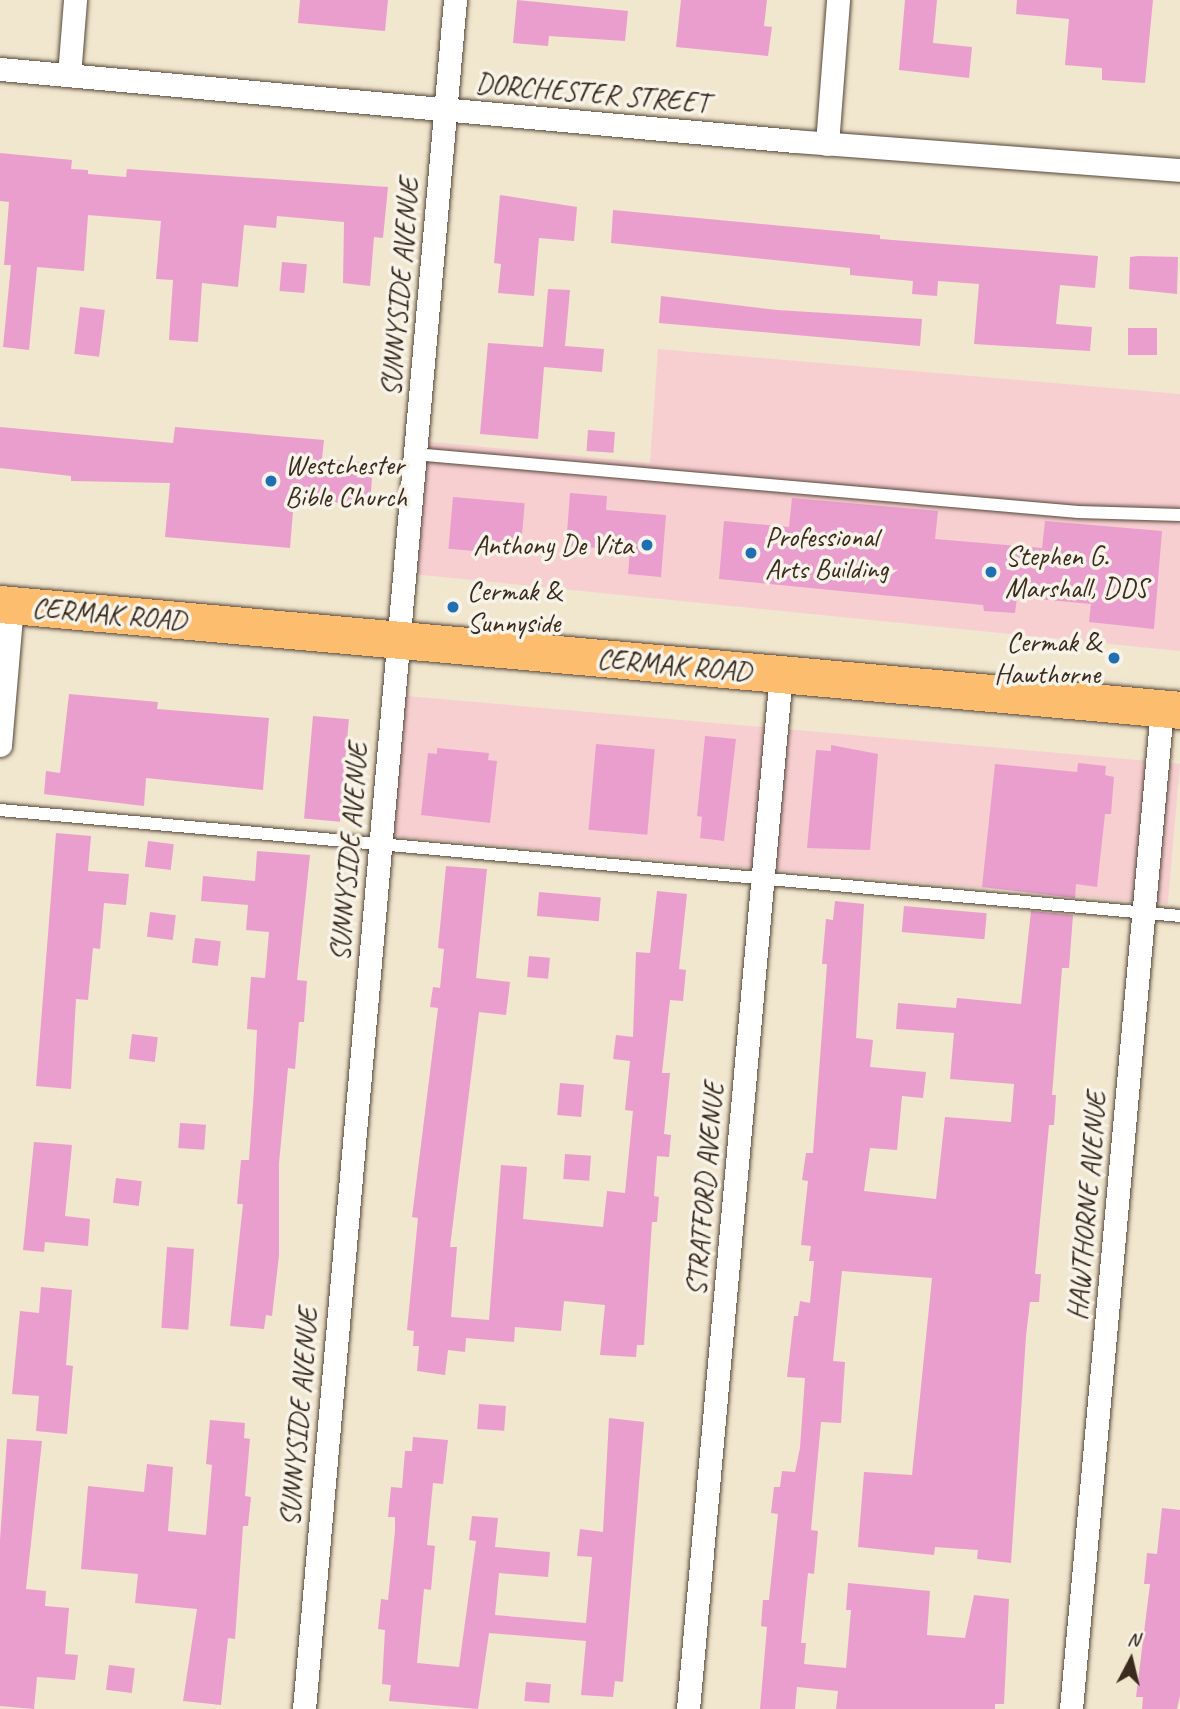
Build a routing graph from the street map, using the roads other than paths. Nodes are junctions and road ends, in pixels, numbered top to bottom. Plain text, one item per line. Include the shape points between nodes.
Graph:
1 (75, 0) edge
2 (455, 0) edge
3 (838, 0) edge
4 (0, 69) edge
5 (69, 75) junction
6 (446, 109) junction
7 (827, 144) junction
8 (1180, 170) edge
9 (414, 454) junction
10 (1180, 515) edge
11 (6, 605) edge
12 (397, 640) junction
13 (781, 674) junction
14 (1171, 709) edge
15 (0, 745) edge
16 (0, 810) edge
17 (379, 844) junction
18 (762, 879) junction
19 (1143, 913) junction
20 (1180, 916) edge
21 (304, 1709) edge
22 (688, 1709) edge
23 (1071, 1709) edge

1 - 5 street
2 - 6 street, SUNNYSIDE AVENUE
3 - 7 street
4 - 5 street, DORCHESTER STREET
5 - 6 street, DORCHESTER STREET
6 - 7 street, DORCHESTER STREET
6 - 9 street, SUNNYSIDE AVENUE
7 - 8 street, DORCHESTER STREET
9 - 10 lane via 1078,512
9 - 12 street, SUNNYSIDE AVENUE
11 - 12 main road, CERMAK ROAD
11 - 15 street
12 - 13 main road, CERMAK ROAD
12 - 17 street, SUNNYSIDE AVENUE
13 - 14 main road, CERMAK ROAD
13 - 18 street, STRATFORD AVENUE
14 - 19 street, HAWTHORNE AVENUE
16 - 17 lane
17 - 18 lane
17 - 21 street, SUNNYSIDE AVENUE
18 - 19 lane
18 - 22 street, STRATFORD AVENUE
19 - 20 lane
19 - 23 street, HAWTHORNE AVENUE

